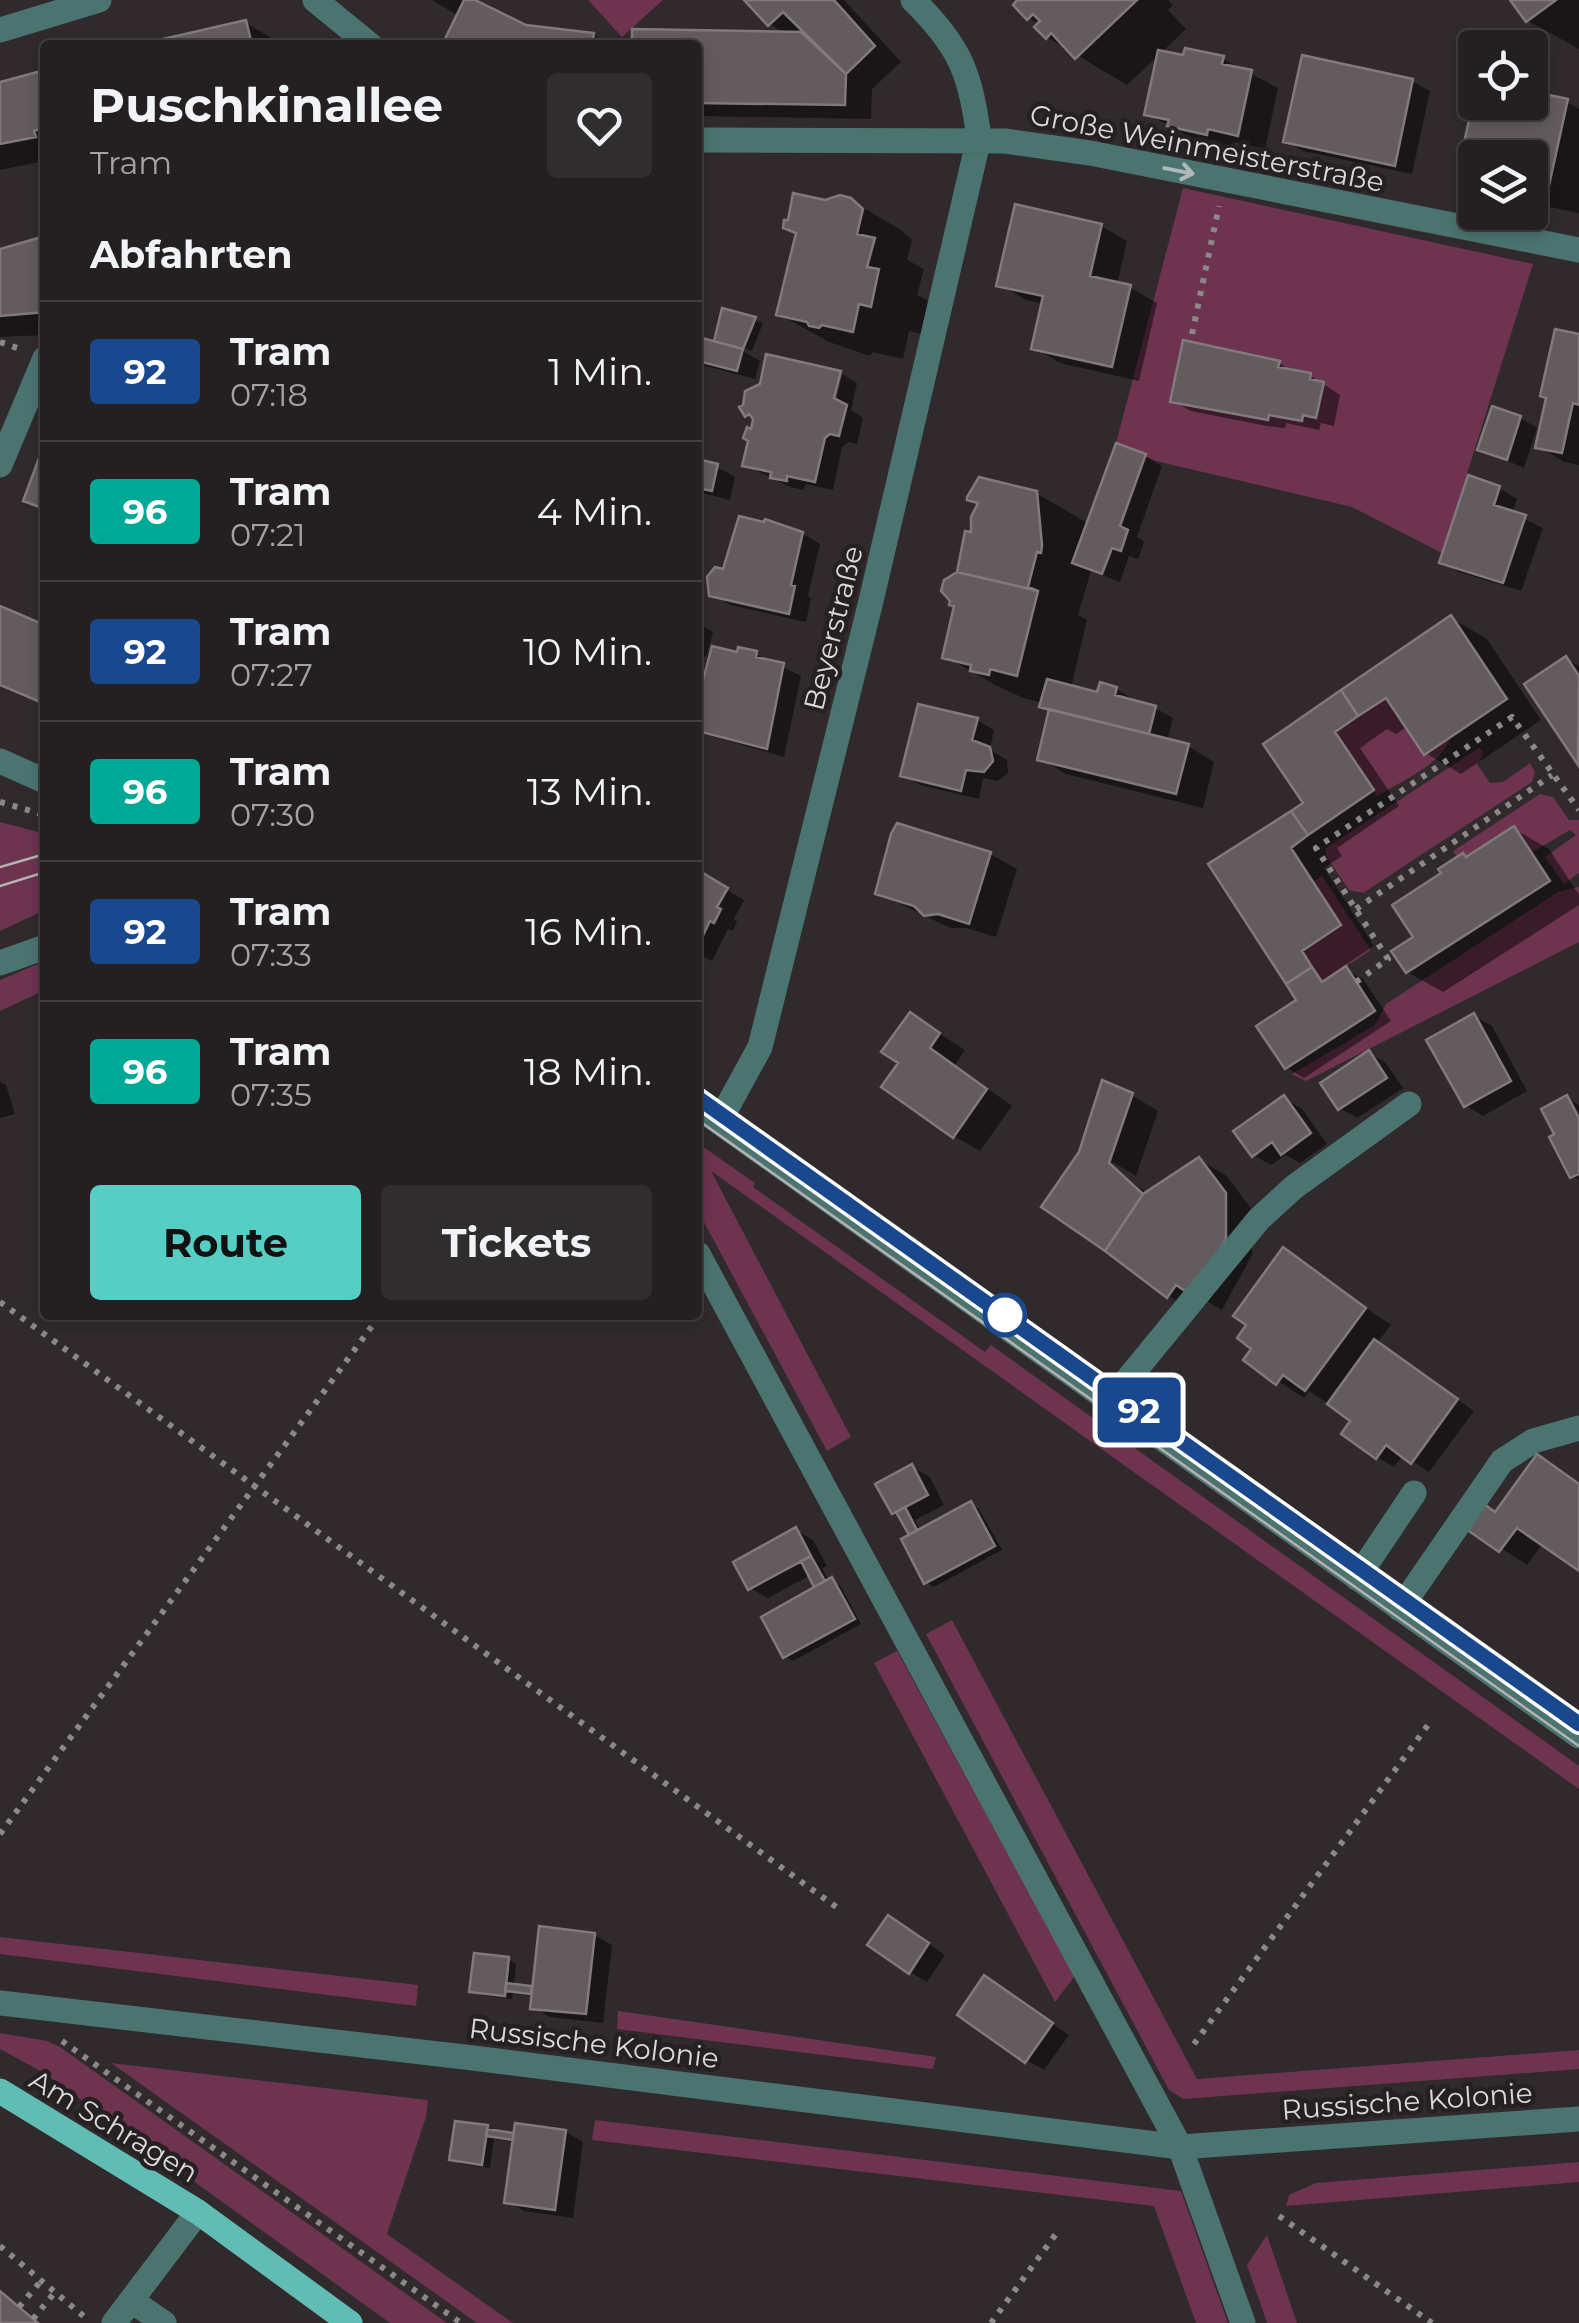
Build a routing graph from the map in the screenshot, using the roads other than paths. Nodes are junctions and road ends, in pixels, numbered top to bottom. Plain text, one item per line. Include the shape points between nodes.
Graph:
1 (99, 0) edge
2 (315, 0) edge
3 (914, 0) edge
4 (0, 30) edge
5 (364, 40) edge
6 (979, 138) junction
7 (702, 140) edge
8 (1579, 250) edge
9 (40, 370) edge
10 (0, 465) edge
11 (0, 761) edge
12 (40, 779) edge
13 (40, 949) edge
14 (0, 963) edge
15 (1409, 1104) dead end
16 (708, 1114) edge
17 (702, 1261) edge
18 (1110, 1401) junction
19 (1579, 1428) edge
20 (1414, 1493) dead end
21 (1356, 1578) junction
22 (1400, 1609) junction
23 (1579, 1736) edge
24 (0, 2003) edge
25 (0, 2091) edge
26 (1579, 2119) edge
27 (1180, 2147) junction
28 (198, 2212) junction
29 (132, 2301) junction
30 (114, 2323) edge
31 (164, 2323) edge
32 (350, 2323) edge
33 (1243, 2323) edge

1 - 4 street
2 - 5 street
3 - 6 street via 946,32 966,74
6 - 7 street, Große Weinmeisterstraße
6 -> 8 street, Große Weinmeisterstraße via 1090,153
6 - 16 street, Beyerstraße via 760,1048
9 - 10 street
11 - 12 street
13 - 14 street
15 - 18 street via 1259,1219
16 - 18 street
17 - 27 street
18 - 21 street
19 - 22 street via 1533,1441 1502,1461
20 - 21 street
21 - 22 street
22 - 23 street
24 - 27 street, Russische Kolonie
25 - 28 main road, Am Schragen
26 - 27 street, Russische Kolonie
27 - 33 street
28 - 29 street, Am Schragen
28 - 32 main road, Am Schragen
29 - 30 street, Am Schragen
29 - 31 street

